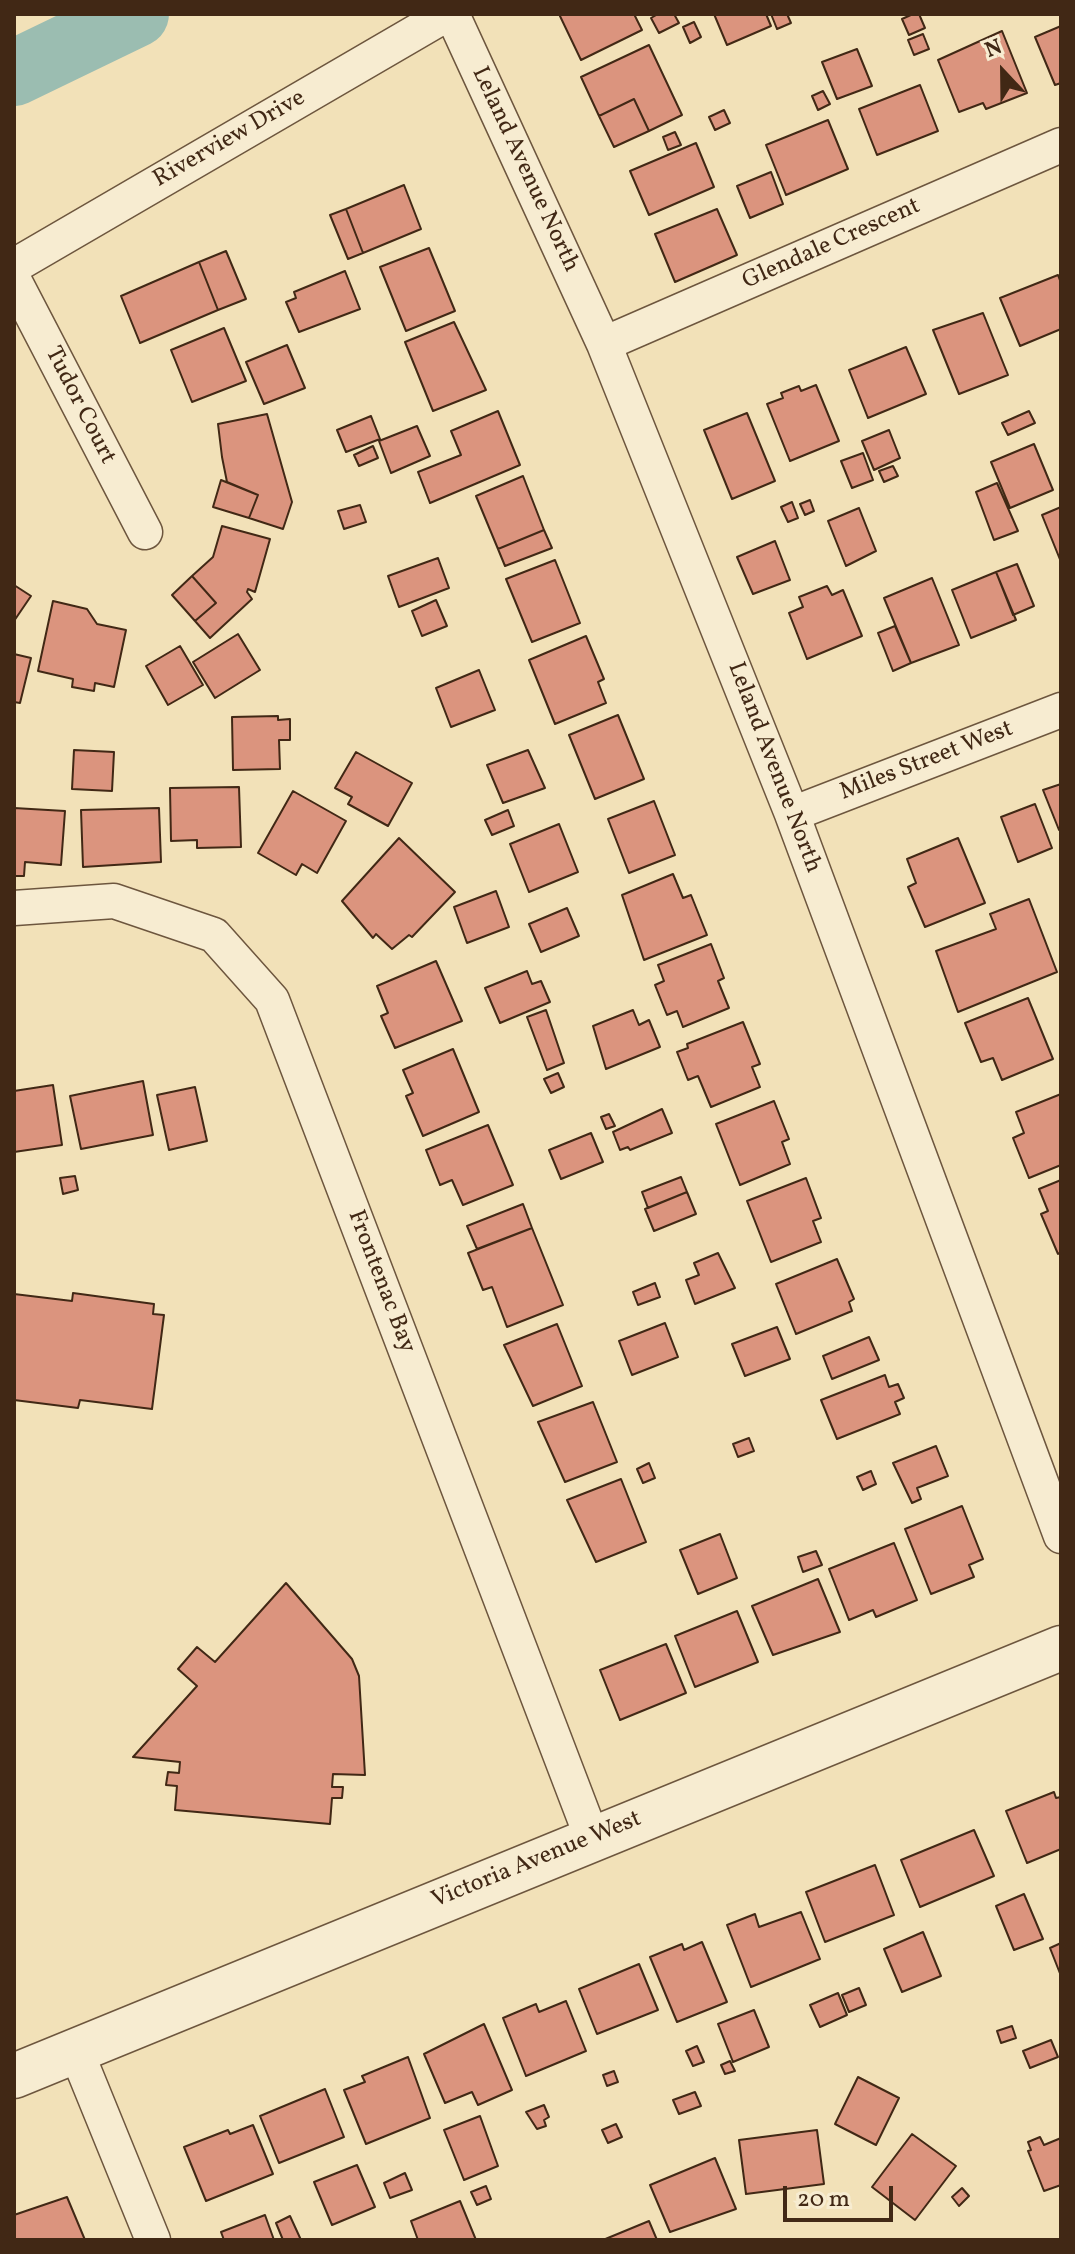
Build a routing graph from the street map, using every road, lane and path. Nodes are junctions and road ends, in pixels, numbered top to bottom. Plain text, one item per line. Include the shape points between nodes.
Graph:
1 (449, 14) edge
2 (1061, 145) edge
3 (14, 266) edge
4 (14, 280) edge
5 (604, 344) junction
6 (145, 532) dead end
7 (1061, 710) edge
8 (792, 814) junction
9 (14, 908) edge
10 (1061, 1536) edge
11 (1061, 1648) edge
12 (592, 1838) junction
13 (76, 2051) junction
14 (14, 2076) edge
15 (153, 2240) edge

1 - 3 street, Riverview Drive
1 - 5 street, Leland Avenue North
2 - 5 street, Glendale Crescent
4 - 6 street, Tudor Court
5 - 8 street, Leland Avenue North
7 - 8 street, Miles Street West
8 - 10 street, Leland Avenue North
9 - 12 street, Frontenac Bay via 114,901 214,935 272,1000
11 - 12 street, Victoria Avenue West
12 - 13 street, Victoria Avenue West
13 - 14 street, Victoria Avenue West
13 - 15 street

